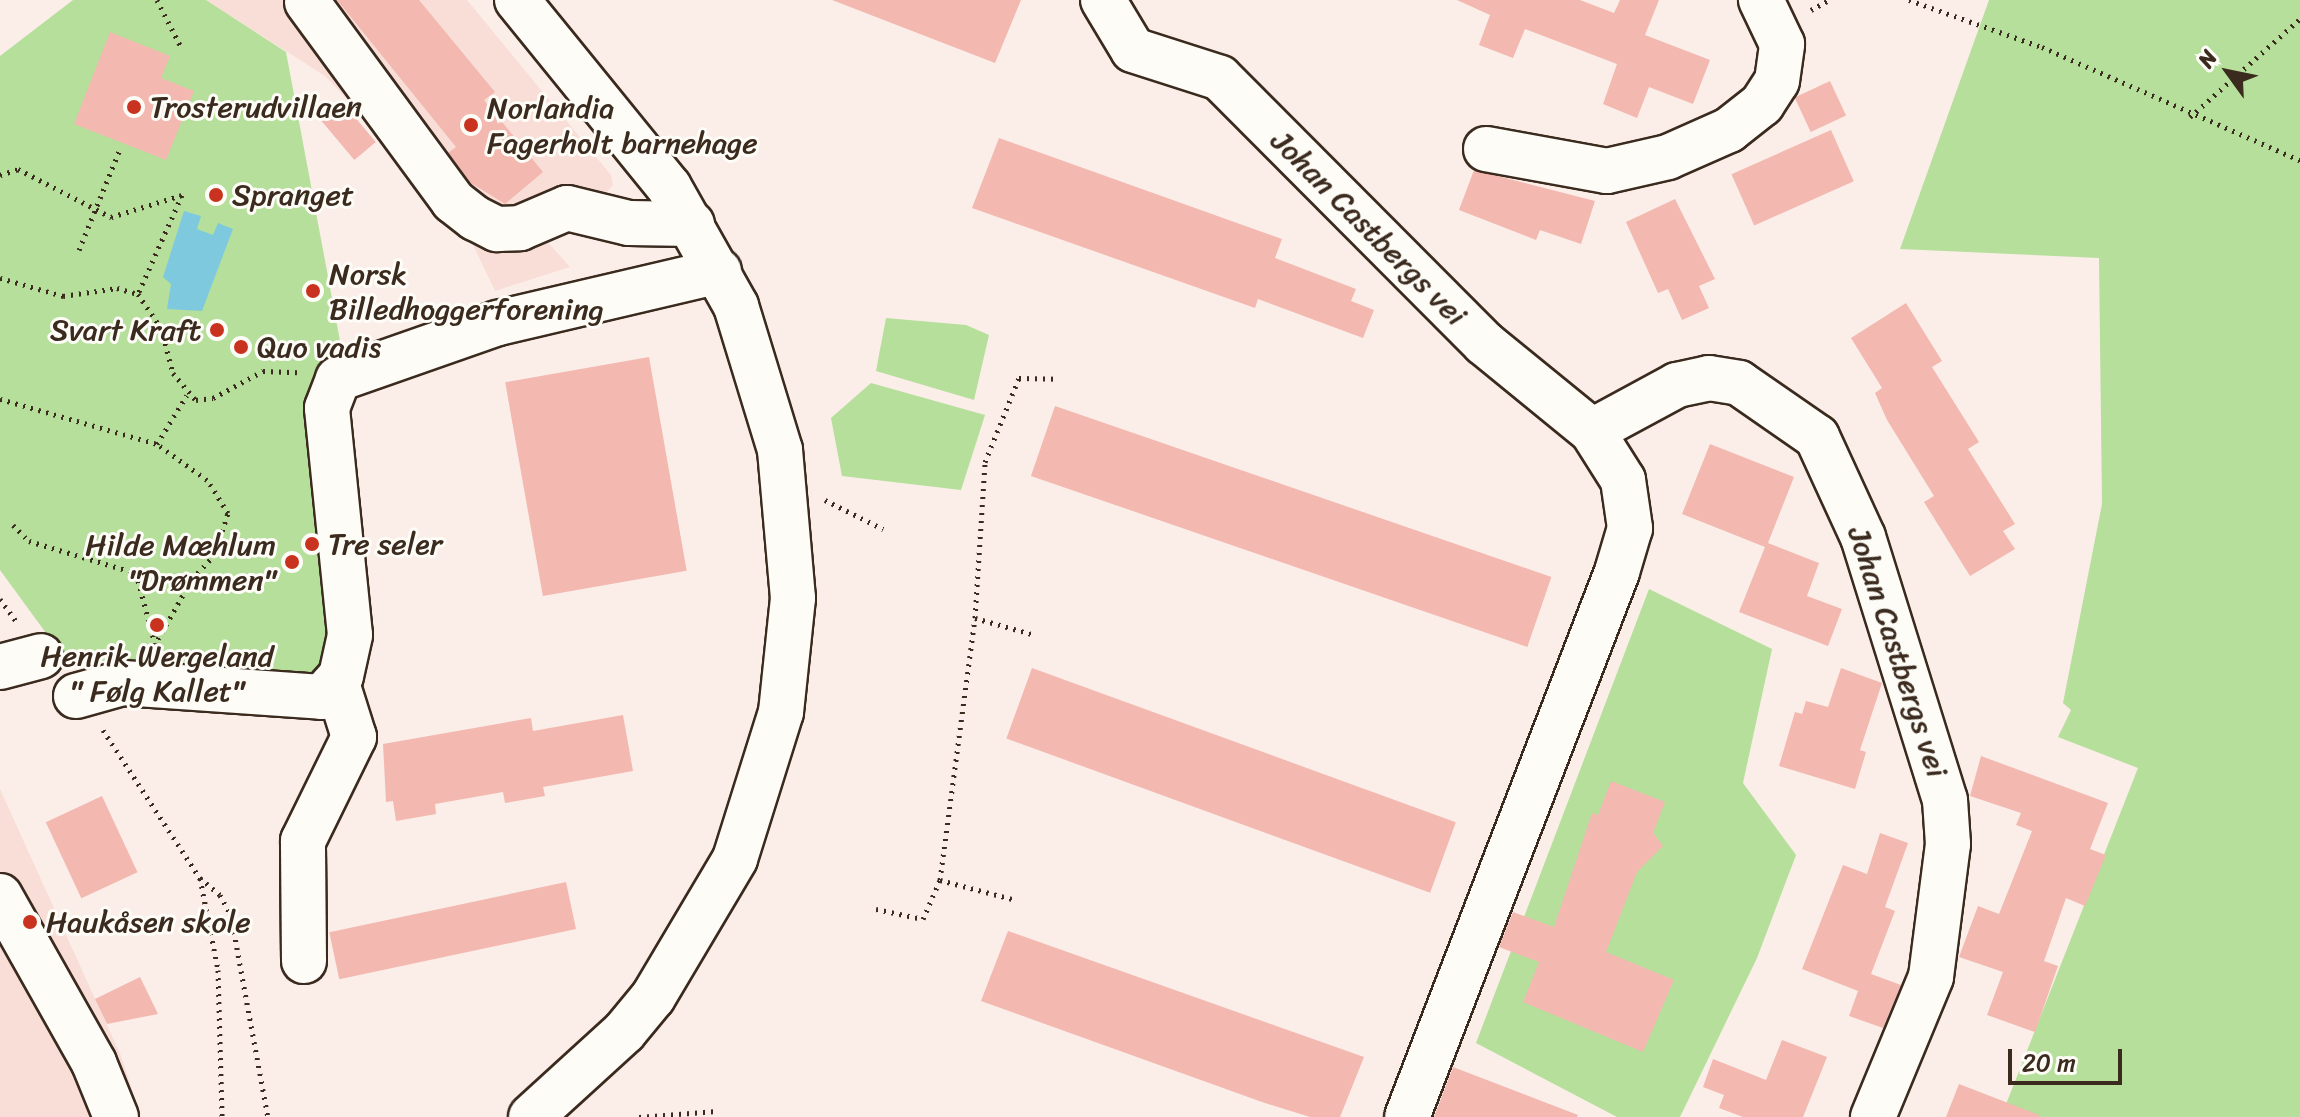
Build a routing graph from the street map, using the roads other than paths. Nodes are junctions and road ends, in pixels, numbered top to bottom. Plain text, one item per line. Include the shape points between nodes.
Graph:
1 (517, 0) edge
2 (1103, 0) edge
3 (1132, 0) edge
4 (1761, 0) edge
5 (307, 2) edge
6 (1133, 50) junction
7 (1486, 149) dead end
8 (692, 224) junction
9 (719, 271) junction
10 (1592, 431) junction
11 (41, 656) road end
12 (0, 667) edge
13 (337, 683) junction
14 (76, 696) road end
15 (0, 896) edge
16 (304, 961) dead end
17 (116, 1117) edge
18 (531, 1117) edge
19 (1407, 1117) edge
20 (1873, 1117) edge

1 - 8 street via 637,143
2 - 6 street
3 - 6 street
4 - 7 street via 1782,44 1777,81 1762,104 1729,130 1668,157 1607,171
5 - 8 street via 453,201 475,218 497,229 520,228 567,208 629,223
6 - 10 street, Johan Castbergs vei via 1220,78 1484,343
8 - 9 street
9 - 13 street via 498,323 382,358 338,379 327,408 350,635
9 - 18 street via 770,405 787,493 793,598 781,712 739,848 687,946 624,1032
10 - 19 street, Johan Castbergs vei via 1623,480 1630,528 1560,728
10 - 20 street, Johan Castbergs vei via 1677,385 1709,378 1739,383 1817,437 1863,537 1945,800 1948,844 1931,977
11 - 12 street
13 - 14 street via 311,700 123,683
13 - 16 street via 354,737 350,756 303,841
15 - 17 street via 94,1063

